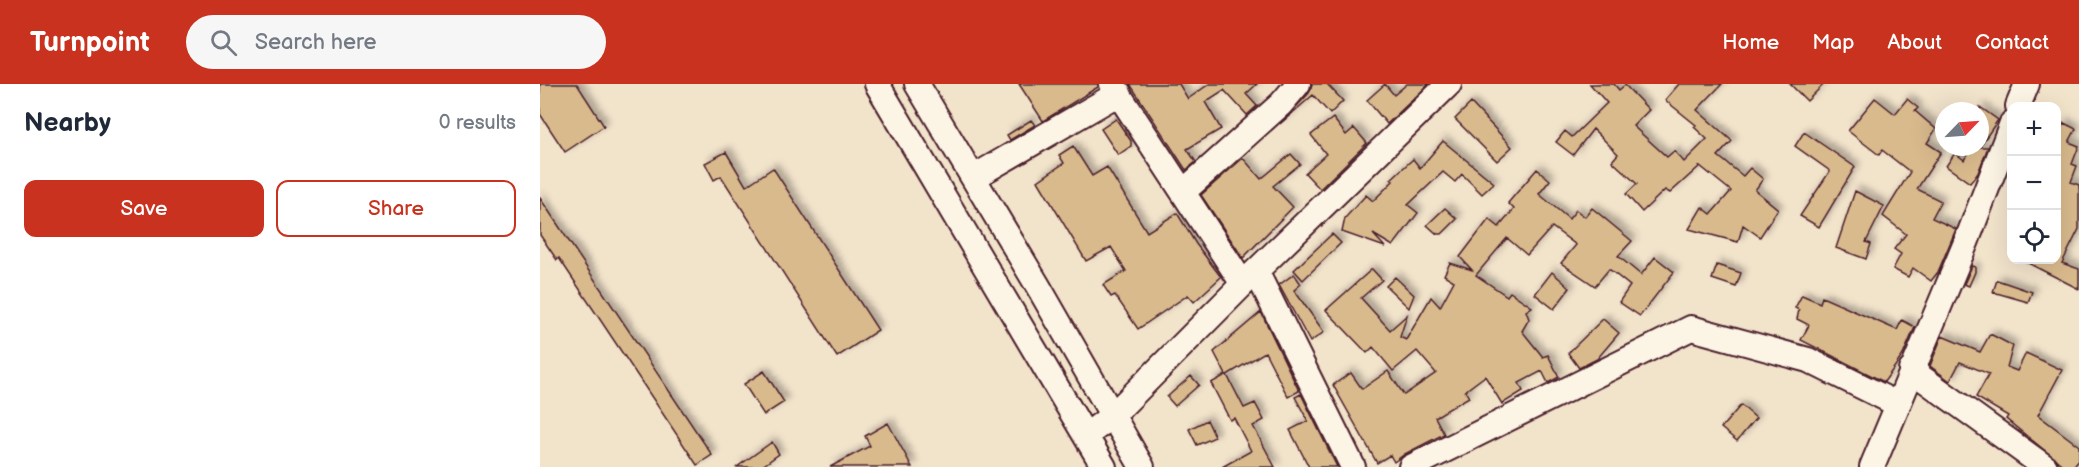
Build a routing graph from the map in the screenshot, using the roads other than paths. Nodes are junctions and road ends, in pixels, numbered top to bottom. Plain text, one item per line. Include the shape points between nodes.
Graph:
1 (877, 84) edge
2 (917, 84) edge
3 (1298, 84) edge
4 (1449, 84) edge
5 (2027, 84) edge
6 (1116, 89) edge
7 (2020, 102) edge
8 (2007, 136) edge
9 (974, 177) junction
10 (1183, 192) junction
11 (1250, 277) junction
12 (1911, 370) junction
13 (1897, 404) junction
14 (1113, 416) junction
15 (1088, 435) junction
16 (1104, 467) edge
17 (1142, 467) edge
18 (1353, 467) edge
19 (1411, 467) edge
20 (1872, 467) edge
21 (2045, 467) edge

1 - 15 street
2 - 9 street
3 - 10 street
4 - 11 street
5 - 7 street
6 - 9 street
6 - 10 street
8 - 12 street
9 - 14 street
10 - 11 street
11 - 14 street
11 - 18 street
12 - 13 street
12 - 21 street
13 - 19 street via 1808,360 1691,328
13 - 20 street
14 - 15 street
14 - 17 street
15 - 16 street

